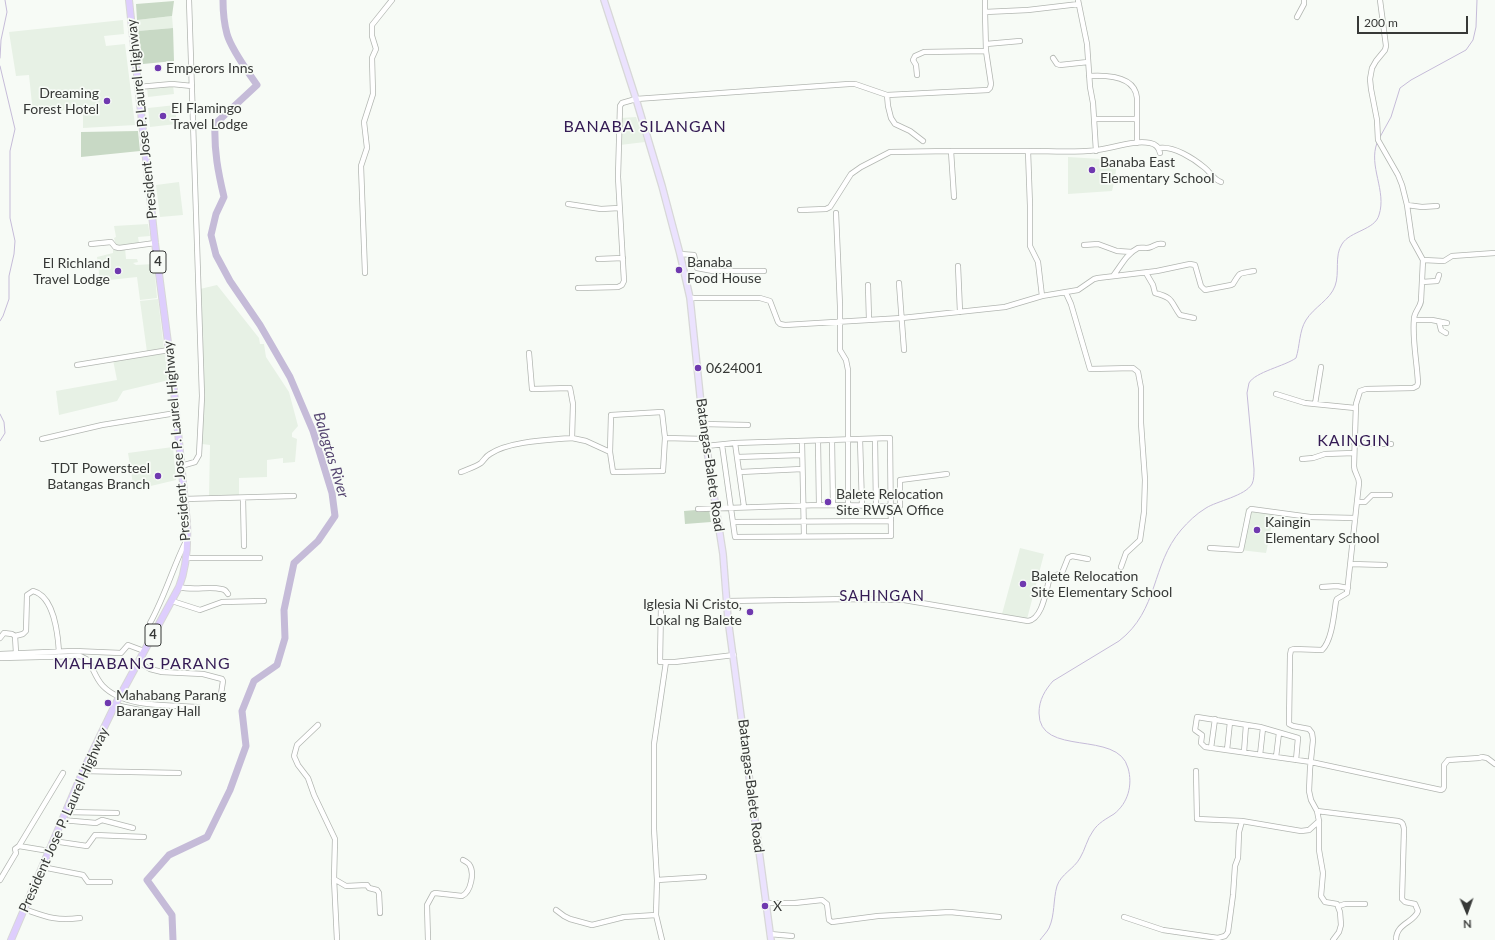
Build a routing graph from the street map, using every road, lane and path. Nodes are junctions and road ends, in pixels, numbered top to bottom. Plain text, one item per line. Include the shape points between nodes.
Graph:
1 (129, 0) edge
2 (189, 0) edge
3 (392, 0) edge
4 (604, 0) edge
5 (985, 0) edge
6 (1304, 0) edge
7 (1380, 0) edge
8 (1078, 2) edge
9 (985, 12) junction
10 (1297, 17) dead end
11 (1020, 41) dead end
12 (986, 44) junction
13 (986, 50) junction
14 (1053, 58) dead end
15 (1088, 62) junction
16 (917, 75) dead end
17 (1089, 76) junction
18 (192, 86) junction
19 (138, 87) junction
20 (887, 95) junction
21 (636, 99) junction
22 (1094, 119) junction
23 (1137, 119) junction
24 (923, 141) dead end
25 (1137, 143) junction
26 (951, 151) junction
27 (1028, 151) junction
28 (1096, 151) junction
29 (1221, 182) dead end
30 (954, 197) dead end
31 (568, 204) dead end
32 (1407, 205) junction
33 (1437, 206) dead end
34 (620, 208) junction
35 (800, 210) dead end
36 (836, 213) dead end
37 (155, 243) junction
38 (91, 244) dead end
39 (1163, 244) dead end
40 (1084, 245) dead end
41 (1132, 252) junction
42 (1495, 253) edge
43 (680, 254) junction
44 (623, 258) junction
45 (598, 259) dead end
46 (1423, 260) junction
47 (958, 266) dead end
48 (1254, 271) dead end
49 (764, 272) dead end
50 (365, 273) dead end
51 (1146, 273) junction
52 (1439, 275) dead end
53 (1112, 276) junction
54 (899, 282) dead end
55 (1422, 282) junction
56 (868, 284) dead end
57 (578, 288) dead end
58 (1066, 293) junction
59 (1042, 296) junction
60 (690, 298) junction
61 (960, 312) junction
62 (902, 318) junction
63 (1194, 318) dead end
64 (869, 320) junction
65 (1414, 320) junction
66 (840, 321) junction
67 (1440, 322) junction
68 (1447, 323) dead end
69 (1446, 333) dead end
70 (169, 350) junction
71 (904, 350) dead end
72 (530, 352) dead end
73 (77, 365) dead end
74 (1321, 368) dead end
75 (1276, 394) dead end
76 (1315, 404) junction
77 (1355, 408) junction
78 (176, 413) junction
79 (703, 424) junction
80 (748, 425) dead end
81 (572, 438) junction
82 (665, 438) junction
83 (42, 439) dead end
84 (705, 439) junction
85 (860, 439) junction
86 (875, 439) junction
87 (832, 440) junction
88 (847, 440) junction
89 (818, 441) junction
90 (802, 442) junction
91 (735, 443) junction
92 (1354, 443) junction
93 (1391, 444) dead end
94 (722, 445) junction
95 (706, 446) junction
96 (610, 452) junction
97 (1354, 453) junction
98 (802, 456) junction
99 (737, 457) junction
100 (1302, 459) dead end
101 (181, 466) junction
102 (802, 469) junction
103 (461, 472) dead end
104 (740, 472) junction
105 (947, 474) dead end
106 (1390, 494) dead end
107 (294, 496) dead end
108 (243, 498) junction
109 (184, 499) junction
110 (1356, 502) junction
111 (819, 505) junction
112 (833, 505) junction
113 (848, 505) junction
114 (862, 506) junction
115 (876, 506) junction
116 (891, 506) junction
117 (731, 507) junction
118 (744, 507) junction
119 (803, 507) junction
120 (715, 508) junction
121 (698, 510) dead end
122 (1355, 518) junction
123 (891, 521) junction
124 (733, 522) junction
125 (803, 522) junction
126 (804, 536) junction
127 (188, 538) junction
128 (244, 546) dead end
129 (1210, 548) dead end
130 (186, 558) junction
131 (260, 558) dead end
132 (1088, 559) dead end
133 (1351, 564) junction
134 (1385, 565) dead end
135 (1121, 567) dead end
136 (179, 587) junction
137 (1322, 587) dead end
138 (1348, 588) junction
139 (228, 594) dead end
140 (172, 601) junction
141 (264, 601) dead end
142 (727, 601) junction
143 (661, 606) dead end
144 (150, 623) dead end
145 (15, 636) junction
146 (0, 638) edge
147 (144, 651) junction
148 (59, 652) junction
149 (16, 653) junction
150 (0, 654) edge
151 (734, 655) junction
152 (0, 658) edge
153 (138, 662) junction
154 (666, 662) junction
155 (221, 694) dead end
156 (120, 696) junction
157 (115, 705) junction
158 (198, 707) dead end
159 (154, 713) dead end
160 (1215, 719) junction
161 (1230, 722) junction
162 (318, 725) dead end
163 (1246, 725) junction
164 (1263, 728) junction
165 (1279, 733) junction
166 (1211, 748) junction
167 (1227, 750) junction
168 (1244, 752) junction
169 (1260, 755) junction
170 (1276, 757) junction
171 (1296, 760) junction
172 (1311, 762) junction
173 (1495, 764) edge
174 (83, 771) junction
175 (1196, 771) dead end
176 (63, 773) dead end
177 (179, 773) dead end
178 (1317, 811) junction
179 (66, 812) junction
180 (117, 813) dead end
181 (62, 820) junction
182 (1242, 821) junction
183 (1319, 821) junction
184 (133, 828) dead end
185 (144, 837) dead end
186 (53, 841) junction
187 (19, 846) junction
188 (49, 851) junction
189 (463, 860) dead end
190 (42, 867) junction
191 (704, 877) dead end
192 (334, 879) junction
193 (0, 880) edge
194 (657, 880) junction
195 (110, 882) dead end
196 (766, 902) junction
197 (1365, 904) dead end
198 (1338, 906) junction
199 (24, 909) junction
200 (556, 910) dead end
201 (380, 913) dead end
202 (656, 915) junction
203 (999, 917) dead end
204 (1124, 917) dead end
205 (80, 918) dead end
206 (792, 936) dead end
207 (770, 937) edge
208 (11, 940) edge
209 (337, 940) edge
210 (428, 940) edge
211 (662, 940) edge
212 (1333, 940) edge
213 (1396, 940) edge

1 - 19 highway, President Jose P. Laurel Highway / 4
2 - 18 street
3 - 50 street via 372,25 376,49 372,58 374,94 364,122 368,148 361,166
4 - 21 main road, Batangas-Balete Road
5 - 9 street
6 - 10 street
7 - 32 street via 1386,46 1372,68 1370,90 1377,120 1378,140 1398,175
8 - 9 street via 1028,10
8 - 15 street
9 - 12 street
11 - 12 street
12 - 13 street
13 - 16 street via 924,52 915,56 913,60
13 - 20 street via 991,84 988,90
14 - 15 street via 1060,65
15 - 17 street
17 - 22 street
17 - 23 street via 1110,76 1133,86 1136,94
18 - 19 street via 172,84
18 - 101 street via 202,396 199,455 192,464
19 - 37 highway, President Jose P. Laurel Highway / 4
20 - 21 street via 849,84
20 - 24 street via 894,124 910,130
21 - 34 street via 620,106
21 - 43 main road, Batangas-Balete Road
22 - 23 street
22 - 28 street
23 - 25 street
25 - 28 street
25 - 29 street via 1151,143 1159,151 1168,148 1185,155
26 - 27 street
26 - 30 street
26 - 35 street via 890,152 851,174 830,207
27 - 28 street
27 - 59 street via 1030,246 1038,262
31 - 34 street via 600,209
32 - 33 street
32 - 46 street via 1412,240
34 - 44 street
36 - 66 street
37 - 38 street via 119,248 111,242
37 - 70 highway, President Jose P. Laurel Highway / 4
39 - 41 street via 1142,247
40 - 41 street via 1098,244 1117,251
41 - 53 street
42 - 46 street via 1452,256 1444,261
43 - 49 street via 694,255 697,268
43 - 60 main road, Batangas-Balete Road
44 - 45 street
44 - 57 street via 622,285
46 - 55 street
47 - 61 street
48 - 51 street via 1238,274 1231,285 1205,290 1200,286 1196,266 1193,264
51 - 53 street
51 - 63 street via 1156,293 1169,297 1180,315
52 - 55 street via 1437,281
53 - 58 street via 1094,279 1078,290
54 - 62 street
55 - 65 street via 1421,305 1414,314
56 - 64 street
58 - 59 street
58 - 135 street via 1090,369 1133,368 1138,372 1140,380 1145,480 1143,528 1140,540 1126,553
59 - 61 street via 1011,306
60 - 66 street via 765,299 770,301 780,324
60 - 79 main road, Batangas-Balete Road
61 - 62 street
62 - 64 street
62 - 71 street
64 - 66 street
65 - 67 street
65 - 77 street via 1417,386 1363,389
66 - 88 street via 840,350 848,370
67 - 68 street
67 - 69 street via 1441,330
70 - 73 street
70 - 78 highway, President Jose P. Laurel Highway / 4
72 - 81 street via 532,390 570,388
74 - 76 street
75 - 76 street
76 - 77 street
77 - 92 street
78 - 83 street via 102,425
78 - 101 highway, President Jose P. Laurel Highway / 4
79 - 80 street
79 - 84 main road, Batangas-Balete Road
81 - 96 street via 586,441
81 - 103 street via 528,442 504,448
82 - 84 street
82 - 96 street via 663,471 614,472
82 - 96 street via 662,412 611,415
84 - 95 main road, Batangas-Balete Road
85 - 86 street
85 - 88 street
85 - 114 street
86 - 115 street
86 - 116 street via 890,438
87 - 88 street
87 - 89 street
87 - 112 street
88 - 113 street
89 - 90 street
89 - 111 street
90 - 91 street
90 - 98 street
91 - 94 street
91 - 99 street
92 - 93 street
92 - 97 street
94 - 95 street
94 - 117 street
95 - 120 main road, Batangas-Balete Road
97 - 100 street via 1324,454
97 - 110 street via 1354,472 1359,480
98 - 99 street
98 - 102 street
99 - 104 street
101 - 109 highway, President Jose P. Laurel Highway / 4
102 - 104 street
102 - 119 street
104 - 118 street
105 - 116 street via 900,480 900,506
106 - 110 street via 1372,495 1365,502
107 - 108 street
108 - 109 street
108 - 128 street
109 - 127 highway, President Jose P. Laurel Highway / 4
110 - 122 street
111 - 112 street
111 - 119 street
112 - 113 street
113 - 114 street
114 - 115 street
115 - 116 street
116 - 123 street
117 - 118 street
117 - 120 street
117 - 124 street
118 - 119 street
119 - 125 street
120 - 121 street
120 - 142 main road, Batangas-Balete Road via 723,554
122 - 129 street via 1310,517 1251,509 1240,550
122 - 133 street
123 - 125 street
123 - 126 street via 891,536
124 - 125 street
124 - 126 street via 735,537
125 - 126 street
127 - 130 highway, President Jose P. Laurel Highway / 4
127 - 144 street
130 - 131 street
130 - 136 highway, President Jose P. Laurel Highway / 4
132 - 142 street via 1072,556 1068,558 1062,573 1049,578 1038,615 1028,621 904,600
133 - 134 street
133 - 138 street
136 - 139 street via 220,588
136 - 140 highway, President Jose P. Laurel Highway / 4
137 - 138 street
138 - 172 street via 1346,595 1336,601 1324,648 1294,649 1290,652 1289,724 1309,729 1312,733
140 - 141 street via 200,610 222,602
140 - 147 highway, President Jose P. Laurel Highway / 4
142 - 151 main road, Batangas-Balete Road
143 - 154 street via 660,662
145 - 146 street via 4,633
145 - 148 street via 25,633 27,595 35,592 44,599 53,614 58,632
145 - 149 street
147 - 148 street via 128,645 120,653
147 - 153 highway, President Jose P. Laurel Highway / 4
148 - 149 street
149 - 150 street
151 - 154 street
151 - 196 main road, Batangas-Balete Road
152 - 156 street via 80,656 88,660 104,688
153 - 155 street via 162,672 203,674 222,679
153 - 156 highway, President Jose P. Laurel Highway / 4
154 - 194 street via 654,744
156 - 157 highway, President Jose P. Laurel Highway / 4
156 - 158 street via 151,704
157 - 159 street
157 - 174 highway, President Jose P. Laurel Highway / 4
160 - 161 street
160 - 166 street
160 - 166 street via 1197,716 1195,726 1197,732 1202,735 1201,743 1204,747
161 - 163 street
161 - 167 street
162 - 192 street via 297,745 294,756 308,778 335,839
163 - 164 street
163 - 168 street
164 - 165 street
164 - 169 street
165 - 170 street
165 - 171 street via 1298,738
166 - 167 street
167 - 168 street
168 - 169 street
169 - 170 street
170 - 171 street
171 - 172 street
172 - 173 street via 1441,790 1444,787 1444,765 1448,760 1482,757
172 - 178 street via 1310,795
174 - 177 street
174 - 179 highway, President Jose P. Laurel Highway / 4
175 - 182 street via 1197,819
176 - 187 street
178 - 183 street
178 - 213 street via 1398,821 1403,824 1402,899 1415,904 1418,911 1397,932
179 - 180 street
179 - 181 highway, President Jose P. Laurel Highway / 4
181 - 184 street via 96,823 102,820
181 - 186 highway, President Jose P. Laurel Highway / 4
182 - 183 street via 1301,832 1309,830
182 - 204 street via 1228,932 1225,936 1218,938 1163,930
183 - 198 street via 1319,850 1323,873 1321,896 1325,902
185 - 186 street via 95,834 87,846
186 - 188 highway, President Jose P. Laurel Highway / 4
187 - 188 street
187 - 193 street
188 - 190 highway, President Jose P. Laurel Highway / 4
189 - 210 street via 470,867 469,891 462,896 433,894 427,905
190 - 195 street via 83,876 88,882
190 - 199 highway, President Jose P. Laurel Highway / 4
191 - 194 street
192 - 201 street via 346,886 366,885 376,890 379,893
192 - 209 street
194 - 202 street
196 - 203 street via 795,903 822,900 827,904 829,920 832,922 878,916 950,912
196 - 207 main road, Batangas-Balete Road
197 - 198 street
198 - 212 street via 1340,929
199 - 205 street via 54,919
199 - 208 highway, President Jose P. Laurel Highway / 4
200 - 202 street via 570,919 592,925 624,917
202 - 211 street
206 - 207 street

